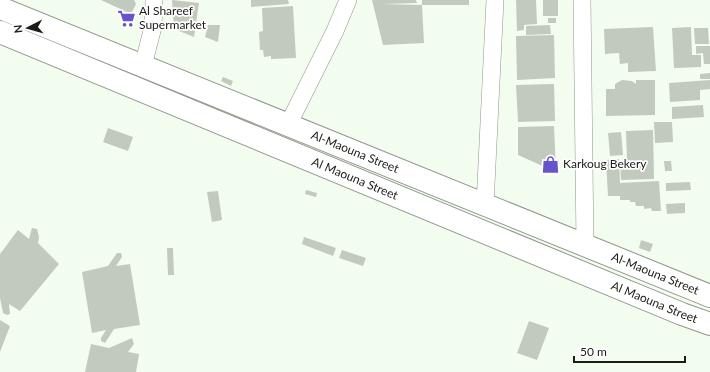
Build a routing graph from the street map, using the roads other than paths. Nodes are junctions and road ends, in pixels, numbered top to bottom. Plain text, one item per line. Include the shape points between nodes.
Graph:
1 (154, 0) edge
2 (348, 0) edge
3 (495, 0) edge
4 (582, 0) edge
5 (9, 7) edge
6 (0, 32) edge
7 (143, 66) junction
8 (288, 125) junction
9 (485, 205) junction
10 (585, 245) junction
11 (710, 296) edge
12 (710, 324) edge

1 - 7 street via 153,27
2 - 8 street
3 - 9 street
4 - 10 street
5 - 7 highway, Al-Maouna Street
6 - 12 highway, Al Maouna Street
7 - 8 highway, Al-Maouna Street
8 - 9 highway, Al-Maouna Street
9 - 10 highway, Al-Maouna Street
10 - 11 highway, Al-Maouna Street

